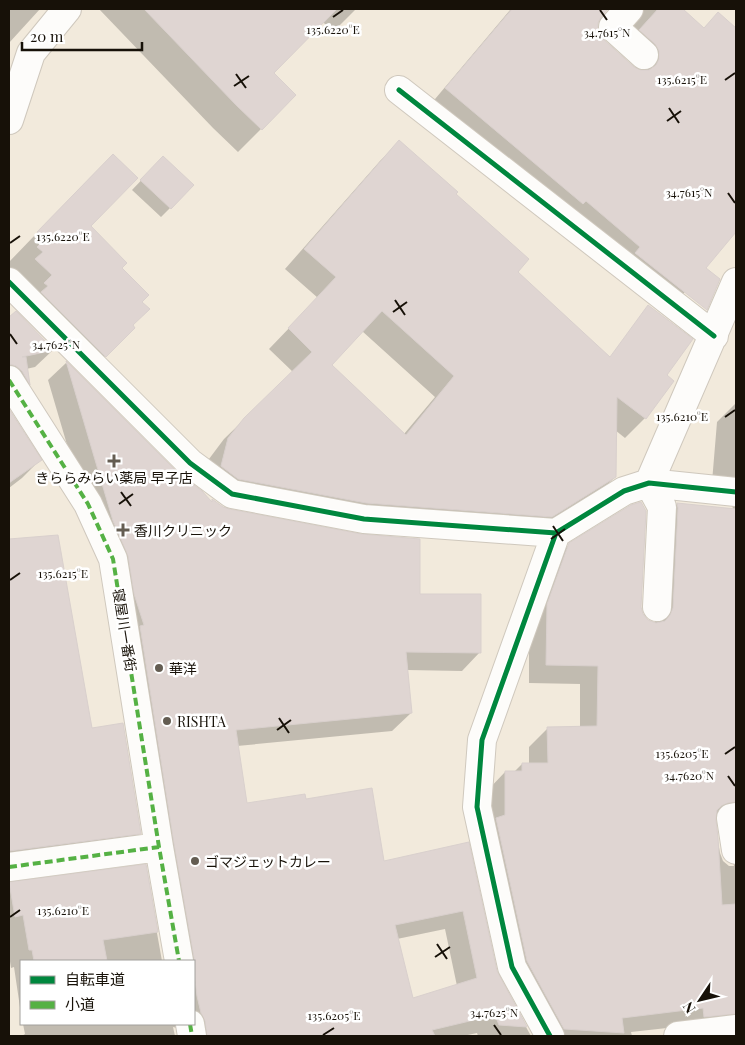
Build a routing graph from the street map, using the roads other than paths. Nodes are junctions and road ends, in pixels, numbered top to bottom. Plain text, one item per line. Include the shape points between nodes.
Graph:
1 (66, 9) edge
2 (628, 9) edge
3 (644, 55) dead end
4 (399, 90) dead end
5 (9, 120) edge
6 (9, 282) edge
7 (736, 282) edge
8 (714, 336) junction
9 (9, 380) edge
10 (649, 483) junction
11 (736, 492) edge
12 (556, 532) junction
13 (657, 607) dead end
14 (736, 818) edge
15 (159, 847) junction
16 (736, 850) edge
17 (9, 867) edge
18 (179, 960) edge
19 (736, 1030) edge
20 (550, 1036) edge
21 (678, 1036) edge

1 - 5 street via 31,53
2 - 3 street via 612,27
4 - 8 street
6 - 12 street via 190,464 232,494 364,519
7 - 8 street
8 - 10 street
9 - 15 street, 寝屋川一番街 via 88,504 113,559
10 - 11 street
10 - 12 street via 624,491
10 - 13 street via 662,507
12 - 20 street via 482,740 477,806 512,966
14 - 16 street via 731,818
15 - 17 street
15 - 18 street, 寝屋川一番街
19 - 21 street

